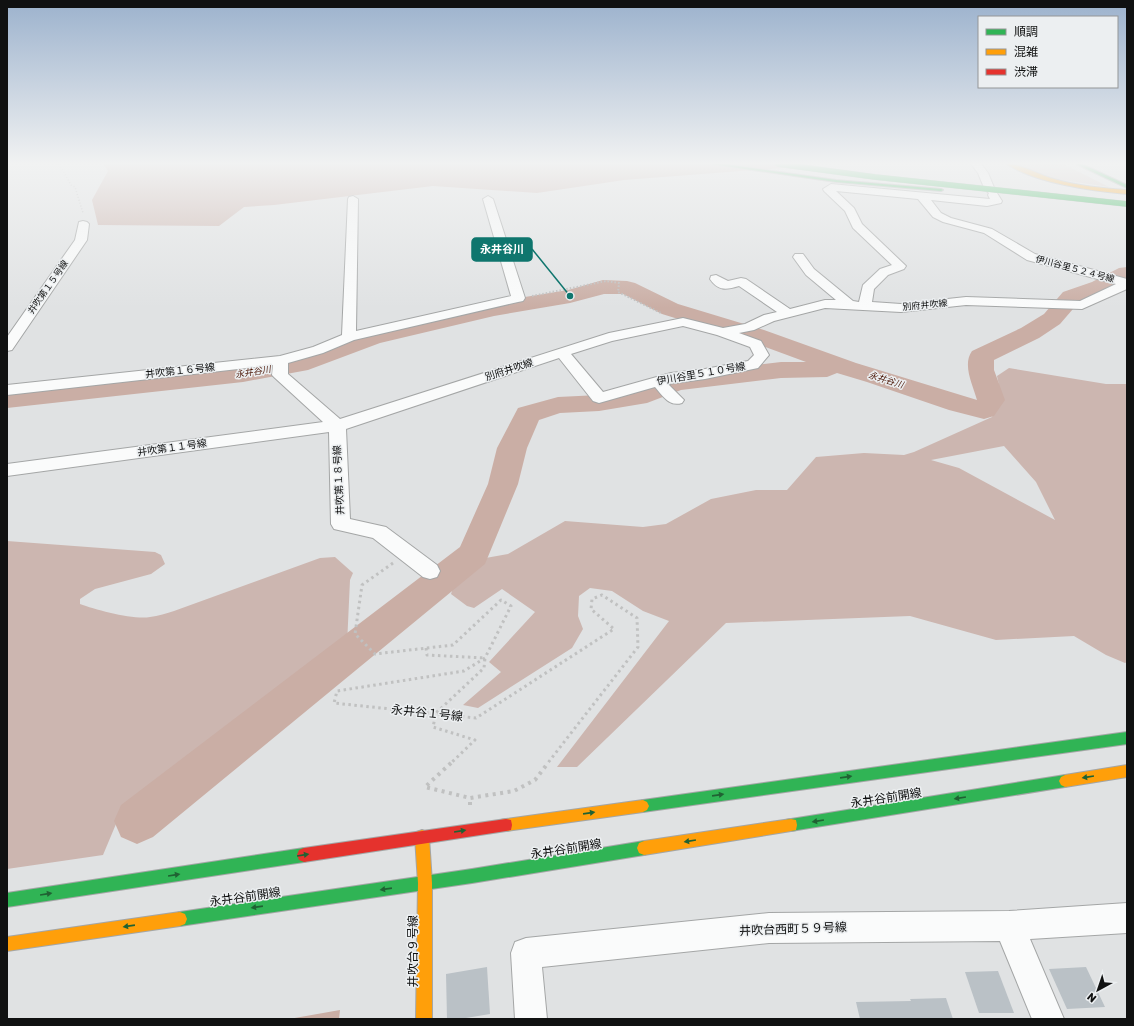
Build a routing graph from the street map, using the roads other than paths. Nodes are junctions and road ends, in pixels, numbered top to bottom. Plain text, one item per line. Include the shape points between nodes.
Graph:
1 (353, 212) edge
2 (492, 212) edge
3 (851, 212) edge
4 (934, 212) edge
5 (83, 224) road end
6 (799, 257) dead end
7 (716, 279) dead end
8 (1126, 283) edge
9 (849, 305) junction
10 (865, 306) junction
11 (788, 313) junction
12 (722, 332) junction
13 (348, 337) junction
14 (7, 347) edge
15 (562, 353) junction
16 (281, 366) junction
17 (7, 390) edge
18 (337, 426) junction
19 (7, 470) edge
20 (430, 571) dead end
21 (1127, 738) edge
22 (1127, 771) edge
23 (422, 837) junction
24 (425, 883) junction
25 (7, 900) edge
26 (1127, 918) edge
27 (1009, 926) junction
28 (7, 944) edge
29 (424, 1019) edge
30 (531, 1019) edge
31 (1048, 1019) edge

1 - 13 street
2 - 13 street, 井吹第１６号線 via 518,298
3 - 10 street via 858,226 900,266 884,272 868,288
4 - 8 street, 伊川谷里５２４号線 via 947,220 988,230 1032,257
5 - 14 street, 井吹第１５号線 via 80,240
6 - 9 street via 810,272
7 - 11 street via 726,286 741,282
8 - 10 street, 別府井吹線 via 1082,305 966,301 901,308
9 - 10 street, 別府井吹線
9 - 11 street, 別府井吹線 via 825,304
11 - 12 street, 別府井吹線 via 749,327
12 - 15 street, 別府井吹線 via 683,322 609,337
12 - 15 street, 伊川谷里５１０号線 via 756,344 762,355 753,365 672,378 666,389 600,398
13 - 16 street, 井吹第１６号線
15 - 18 street, 別府井吹線
16 - 17 street, 井吹第１６号線
16 - 18 street
18 - 19 street, 井吹第１１号線
18 - 20 street, 井吹第１８号線 via 342,524 379,532
23 -> 21 main road
22 -> 24 main road, 永井谷前開線
23 - 24 main road, 井吹台９号線
25 -> 23 main road
24 -> 28 main road, 永井谷前開線
24 - 29 main road, 井吹台９号線
26 - 27 street, 井吹台西町５９号線
27 - 30 street, 井吹台西町５９号線 via 769,928 526,953
27 - 31 street

